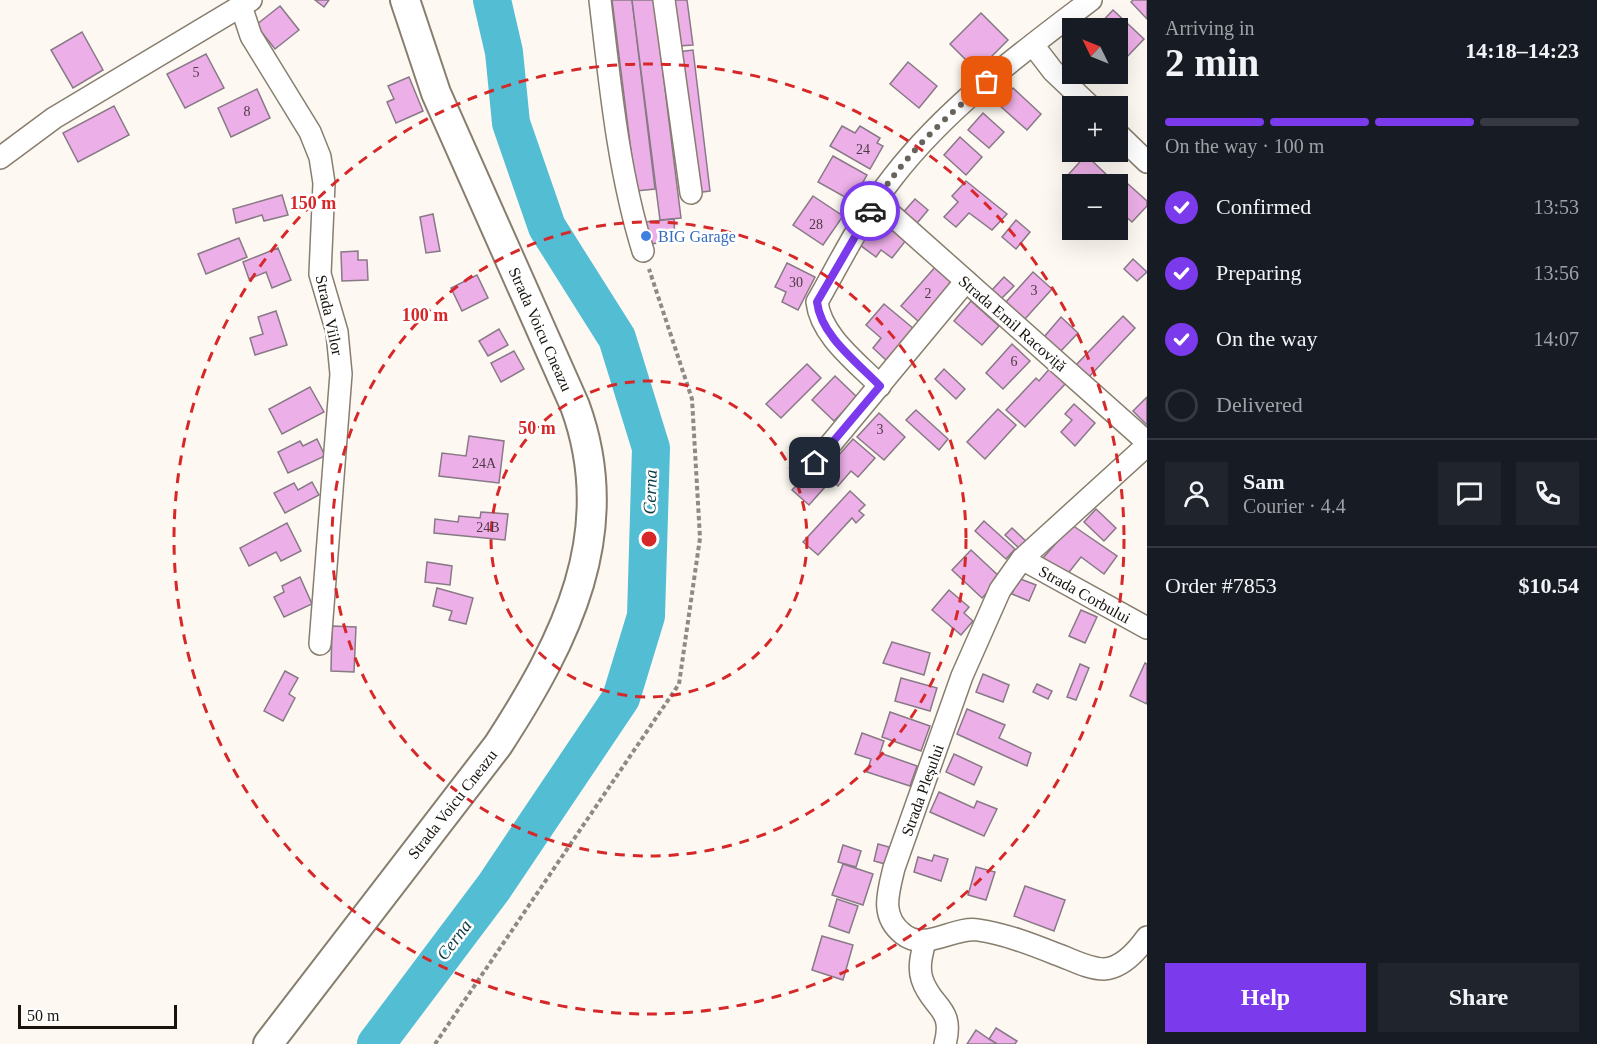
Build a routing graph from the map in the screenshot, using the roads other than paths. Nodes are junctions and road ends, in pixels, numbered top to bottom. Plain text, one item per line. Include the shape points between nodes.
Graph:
1 (405, 0) edge
2 (600, 0) edge
3 (664, 0) edge
4 (1091, 0) edge
5 (246, 3) edge
6 (1032, 45) junction
7 (1079, 96) edge
8 (1128, 144) edge
9 (0, 158) edge
10 (1147, 162) edge
11 (691, 193) dead end
12 (876, 201) junction
13 (643, 251) road end
14 (966, 281) junction
15 (880, 386) junction
16 (1145, 447) joint
17 (815, 463) dead end
18 (1022, 559) junction
19 (1147, 628) edge
20 (320, 644) dead end
21 (1147, 938) edge
22 (925, 941) junction
23 (268, 1044) edge
24 (945, 1044) edge

1 - 23 main road, Strada Voicu Cneazu via 436,93 586,436 593,496 590,541 581,581 561,635 498,745
2 - 13 street via 630,210
3 - 11 street
4 - 6 street
5 - 9 street, Strada Viilor via 54,118
5 - 20 street, Strada Viilor via 251,36 321,157 324,183 320,274 337,332 341,374
6 - 7 street
6 - 12 street via 959,105 914,151
8 - 10 street
12 - 14 street, Strada Emil Racoviță
12 - 15 street via 817,302 826,330
14 - 15 street
14 - 16 street, Strada Emil Racoviță via 1139,434 1147,442
15 - 17 street
16 - 18 street, Strada Pleșului
18 - 19 street, Strada Corbului
18 - 22 street, Strada Pleșului via 1000,590 984,623 894,868 886,900 892,924 906,936
21 - 22 street via 1131,956 1105,969 976,929
22 - 24 street via 920,960 922,980 946,1013 949,1024

